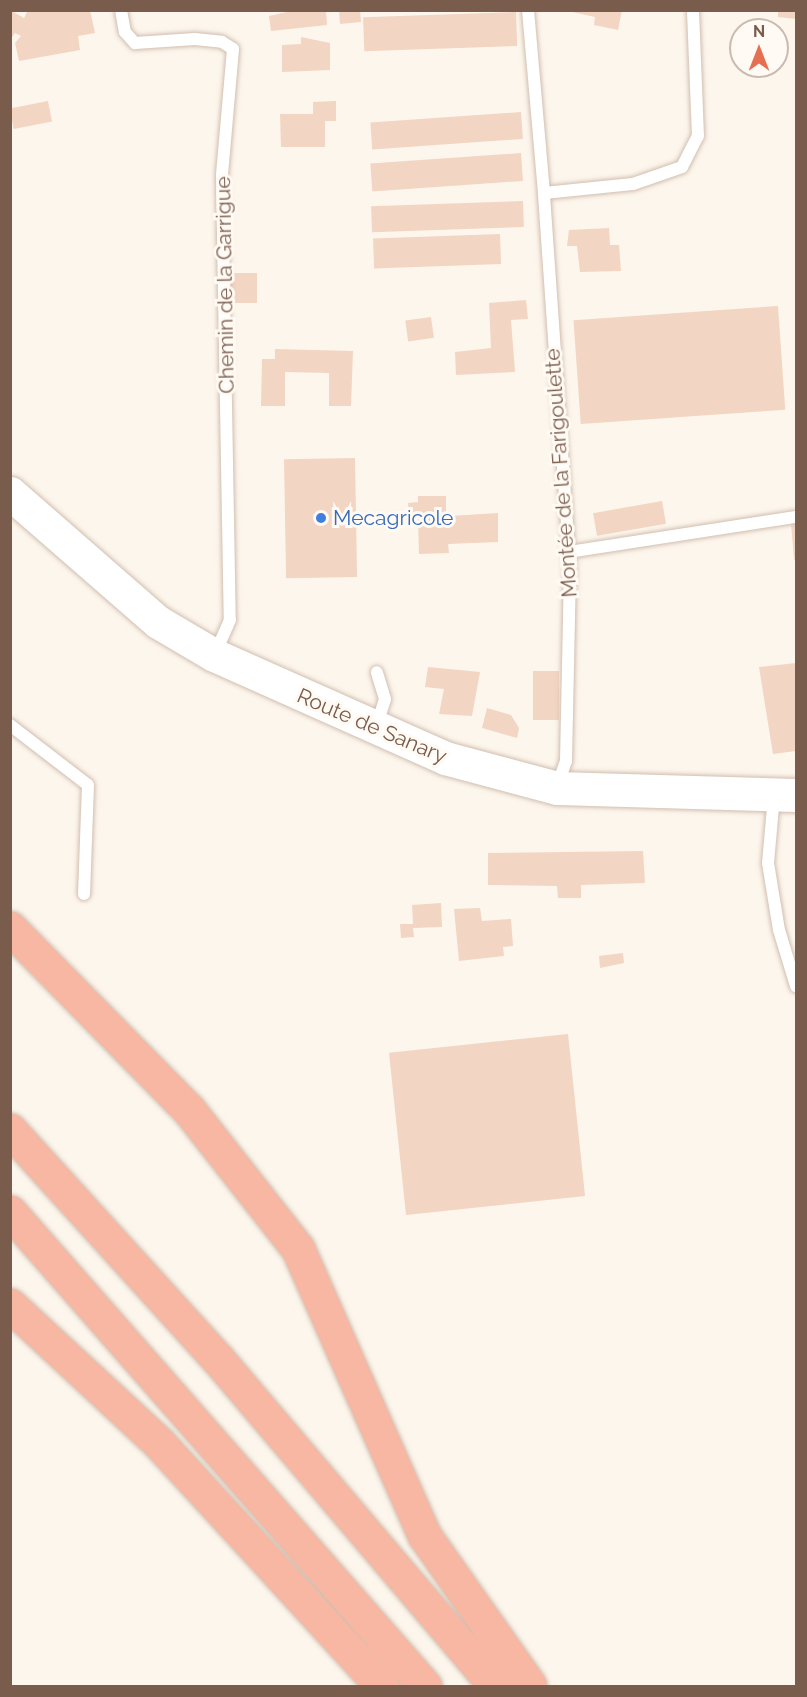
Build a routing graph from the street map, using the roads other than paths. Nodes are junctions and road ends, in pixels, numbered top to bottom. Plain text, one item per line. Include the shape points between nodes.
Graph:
1 (121, 10) edge
2 (528, 10) edge
3 (693, 10) edge
4 (544, 193) junction
5 (10, 493) edge
6 (796, 517) edge
7 (10, 518) edge
8 (569, 552) junction
9 (214, 655) junction
10 (378, 672) dead end
11 (10, 724) edge
12 (375, 731) junction
13 (557, 788) junction
14 (789, 803) edge
15 (84, 894) dead end
16 (10, 928) edge
17 (796, 986) edge
18 (10, 1130) edge
19 (10, 1212) edge
20 (10, 1305) edge
21 (382, 1686) edge
22 (425, 1686) edge
23 (495, 1686) edge
24 (531, 1686) edge

1 - 9 lane, Chemin de la Garrigue via 125,32 135,43 195,39 222,42 233,49 222,176 230,620
2 - 4 lane, Montée de la Farigoulette
3 - 4 lane via 698,136 682,167 633,184
4 - 8 lane, Montée de la Farigoulette
5 - 9 main road, Route de Sanary via 119,593
6 - 8 lane
7 - 14 main road, Route de Sanary via 157,641 376,747 503,792 558,801
8 - 13 lane, Montée de la Farigoulette via 566,761
9 - 12 main road, Route de Sanary
10 - 12 lane via 385,699
11 - 15 lane via 88,785
12 - 13 main road, Route de Sanary via 502,777
13 - 14 main road, Route de Sanary
14 - 17 lane via 768,863 779,930
16 - 24 highway via 189,1110 298,1249 424,1535
18 - 23 highway via 218,1359
19 - 22 highway
20 - 21 highway via 159,1443

